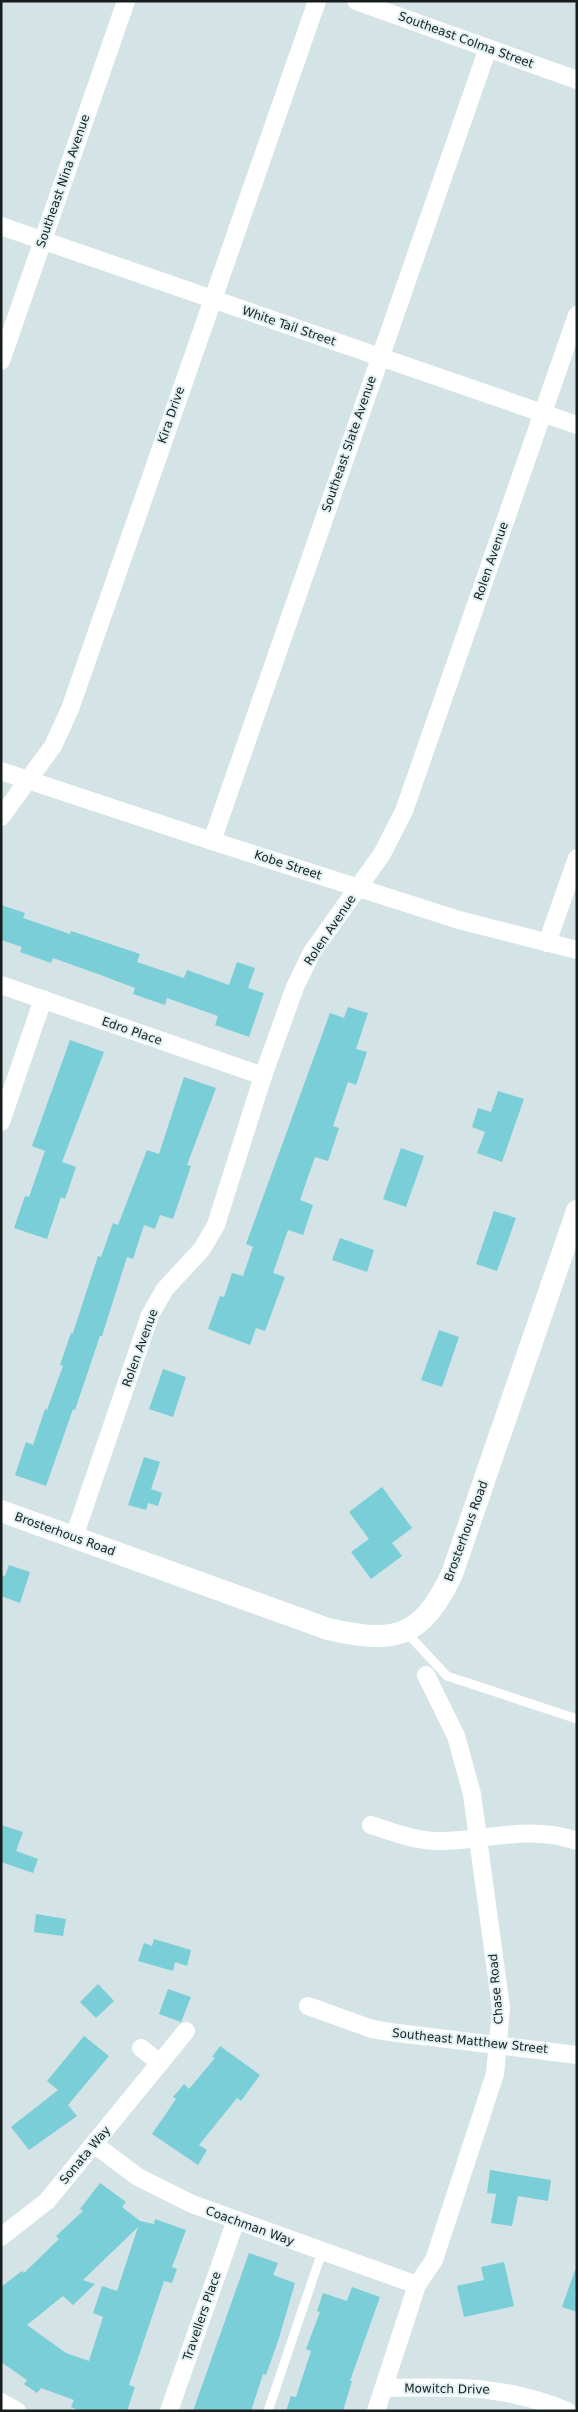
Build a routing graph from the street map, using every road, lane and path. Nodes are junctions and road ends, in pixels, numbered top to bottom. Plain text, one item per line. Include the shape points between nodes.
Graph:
1 (126, 1) edge
2 (317, 1) edge
3 (356, 1) edge
4 (488, 48) junction
5 (577, 80) edge
6 (1, 226) edge
7 (43, 240) junction
8 (212, 299) junction
9 (577, 315) edge
10 (379, 357) junction
11 (1, 361) edge
12 (542, 413) junction
13 (577, 425) edge
14 (1, 771) edge
15 (29, 780) junction
16 (1, 817) edge
17 (212, 841) junction
18 (577, 858) edge
19 (358, 888) junction
20 (548, 943) junction
21 (577, 950) edge
22 (1, 985) edge
23 (42, 999) junction
24 (263, 1076) junction
25 (1, 1122) edge
26 (577, 1211) edge
27 (1, 1511) edge
28 (74, 1537) junction
29 (406, 1632) junction
30 (426, 1676) dead end
31 (577, 1719) edge
32 (371, 1824) dead end
33 (479, 1838) junction
34 (577, 1841) edge
35 (308, 2006) dead end
36 (186, 2031) dead end
37 (498, 2046) junction
38 (141, 2048) dead end
39 (577, 2054) edge
40 (160, 2063) junction
41 (94, 2144) junction
42 (236, 2220) junction
43 (1, 2237) edge
44 (322, 2252) junction
45 (417, 2286) junction
46 (384, 2388) junction
47 (1, 2402) edge
48 (17, 2411) edge
49 (169, 2411) edge
50 (268, 2411) edge
51 (376, 2411) edge
52 (567, 2411) edge

1 - 7 street, Southeast Nina Avenue
2 - 8 street, Kira Drive
3 - 4 street, Southeast Colma Street
4 - 5 street, Southeast Colma Street
4 - 10 street, Southeast Slate Avenue
6 - 7 street, White Tail Street
7 - 8 street, White Tail Street
7 - 11 street, Southeast Nina Avenue
8 - 10 street, White Tail Street
8 - 15 street, Kira Drive via 70,709 53,746
9 - 12 street, Rolen Avenue
10 - 12 street, White Tail Street
10 - 17 street, Southeast Slate Avenue
12 - 13 street, White Tail Street
12 - 19 street, Rolen Avenue via 404,811 382,854
14 - 15 street, Kobe Street
15 - 16 street, Kira Drive
15 - 17 street, Kobe Street
17 - 19 street, Kobe Street
18 - 20 street
19 - 20 street, Kobe Street via 459,920
19 - 24 street, Rolen Avenue via 329,927 294,987
20 - 21 street, Kobe Street
22 - 23 street, Edro Place
23 - 24 street, Edro Place
23 - 25 street
24 - 28 street, Rolen Avenue via 216,1225 202,1249 165,1289 150,1315
26 - 29 street, Brosterhous Road via 452,1574 426,1617
27 - 28 street, Brosterhous Road
28 - 29 street, Brosterhous Road via 328,1629 356,1636 382,1637
29 - 31 lane via 448,1676
30 - 33 street, Chase Road via 456,1736 472,1794
32 - 33 street via 418,1840
33 - 34 street via 518,1832
33 - 37 street, Chase Road via 500,2008
35 - 37 street, Southeast Matthew Street via 372,2028
36 - 40 street, Sonata Way
37 - 39 street, Southeast Matthew Street
37 - 45 street, Chase Road via 495,2074 434,2260
38 - 40 street
40 - 41 street, Sonata Way
41 - 42 street, Coachman Way via 138,2177 192,2204
41 - 43 street, Sonata Way via 47,2201
42 - 44 street, Coachman Way
42 - 49 street, Travellers Place
44 - 45 street, Coachman Way
44 - 50 lane
45 - 46 street, Chase Road
46 - 51 street, Chase Road
46 - 52 street, Mowitch Drive via 496,2390 534,2398
47 - 48 street

